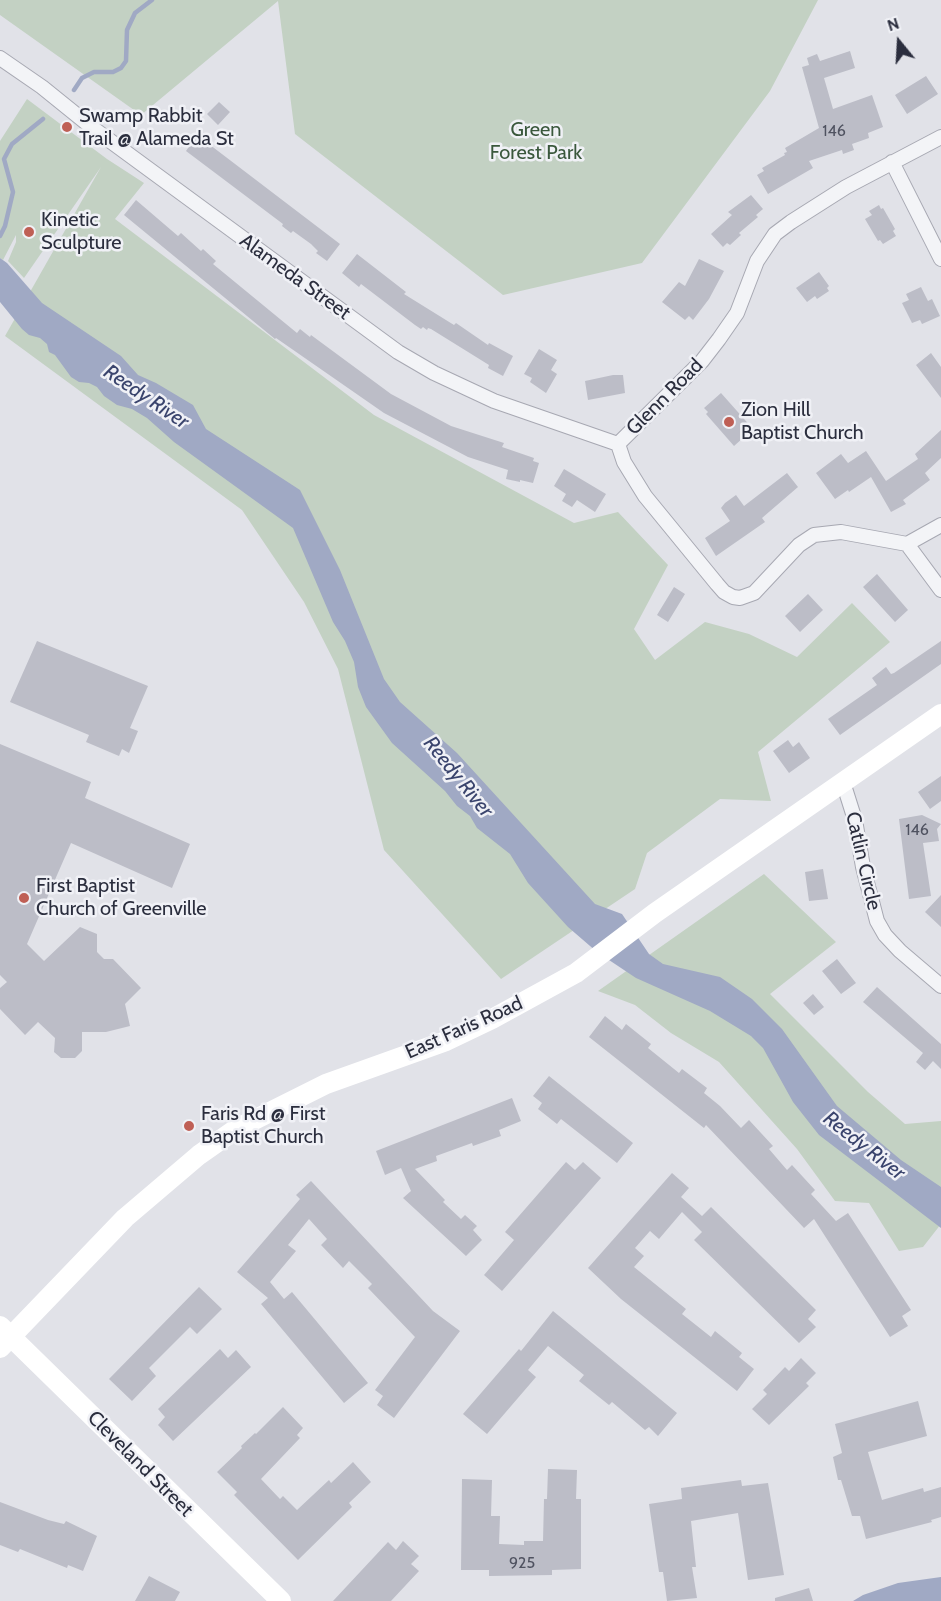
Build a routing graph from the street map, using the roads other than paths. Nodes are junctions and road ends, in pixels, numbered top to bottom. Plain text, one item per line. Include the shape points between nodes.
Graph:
1 (0, 57) edge
2 (941, 136) edge
3 (892, 162) junction
4 (941, 259) edge
5 (618, 444) junction
6 (941, 525) edge
7 (907, 544) junction
8 (941, 590) edge
9 (941, 714) edge
10 (843, 782) junction
11 (941, 986) edge
12 (4, 1337) edge
13 (281, 1601) edge

1 - 5 street, Alameda Street via 398,352 434,374 494,400
2 - 3 street, Glenn Road
3 - 4 street
3 - 5 street, Glenn Road via 775,234 757,261 737,312 719,339
5 - 7 street, Glenn Road via 645,496 730,596 740,598 754,593 799,545 814,535 841,532
6 - 7 street
7 - 8 street
9 - 10 main road, East Faris Road
10 - 11 street, Catlin Circle via 877,921 900,951
10 - 12 main road, East Faris Road via 576,973 446,1041 326,1084 236,1129 125,1218
12 - 13 main road, Cleveland Street

